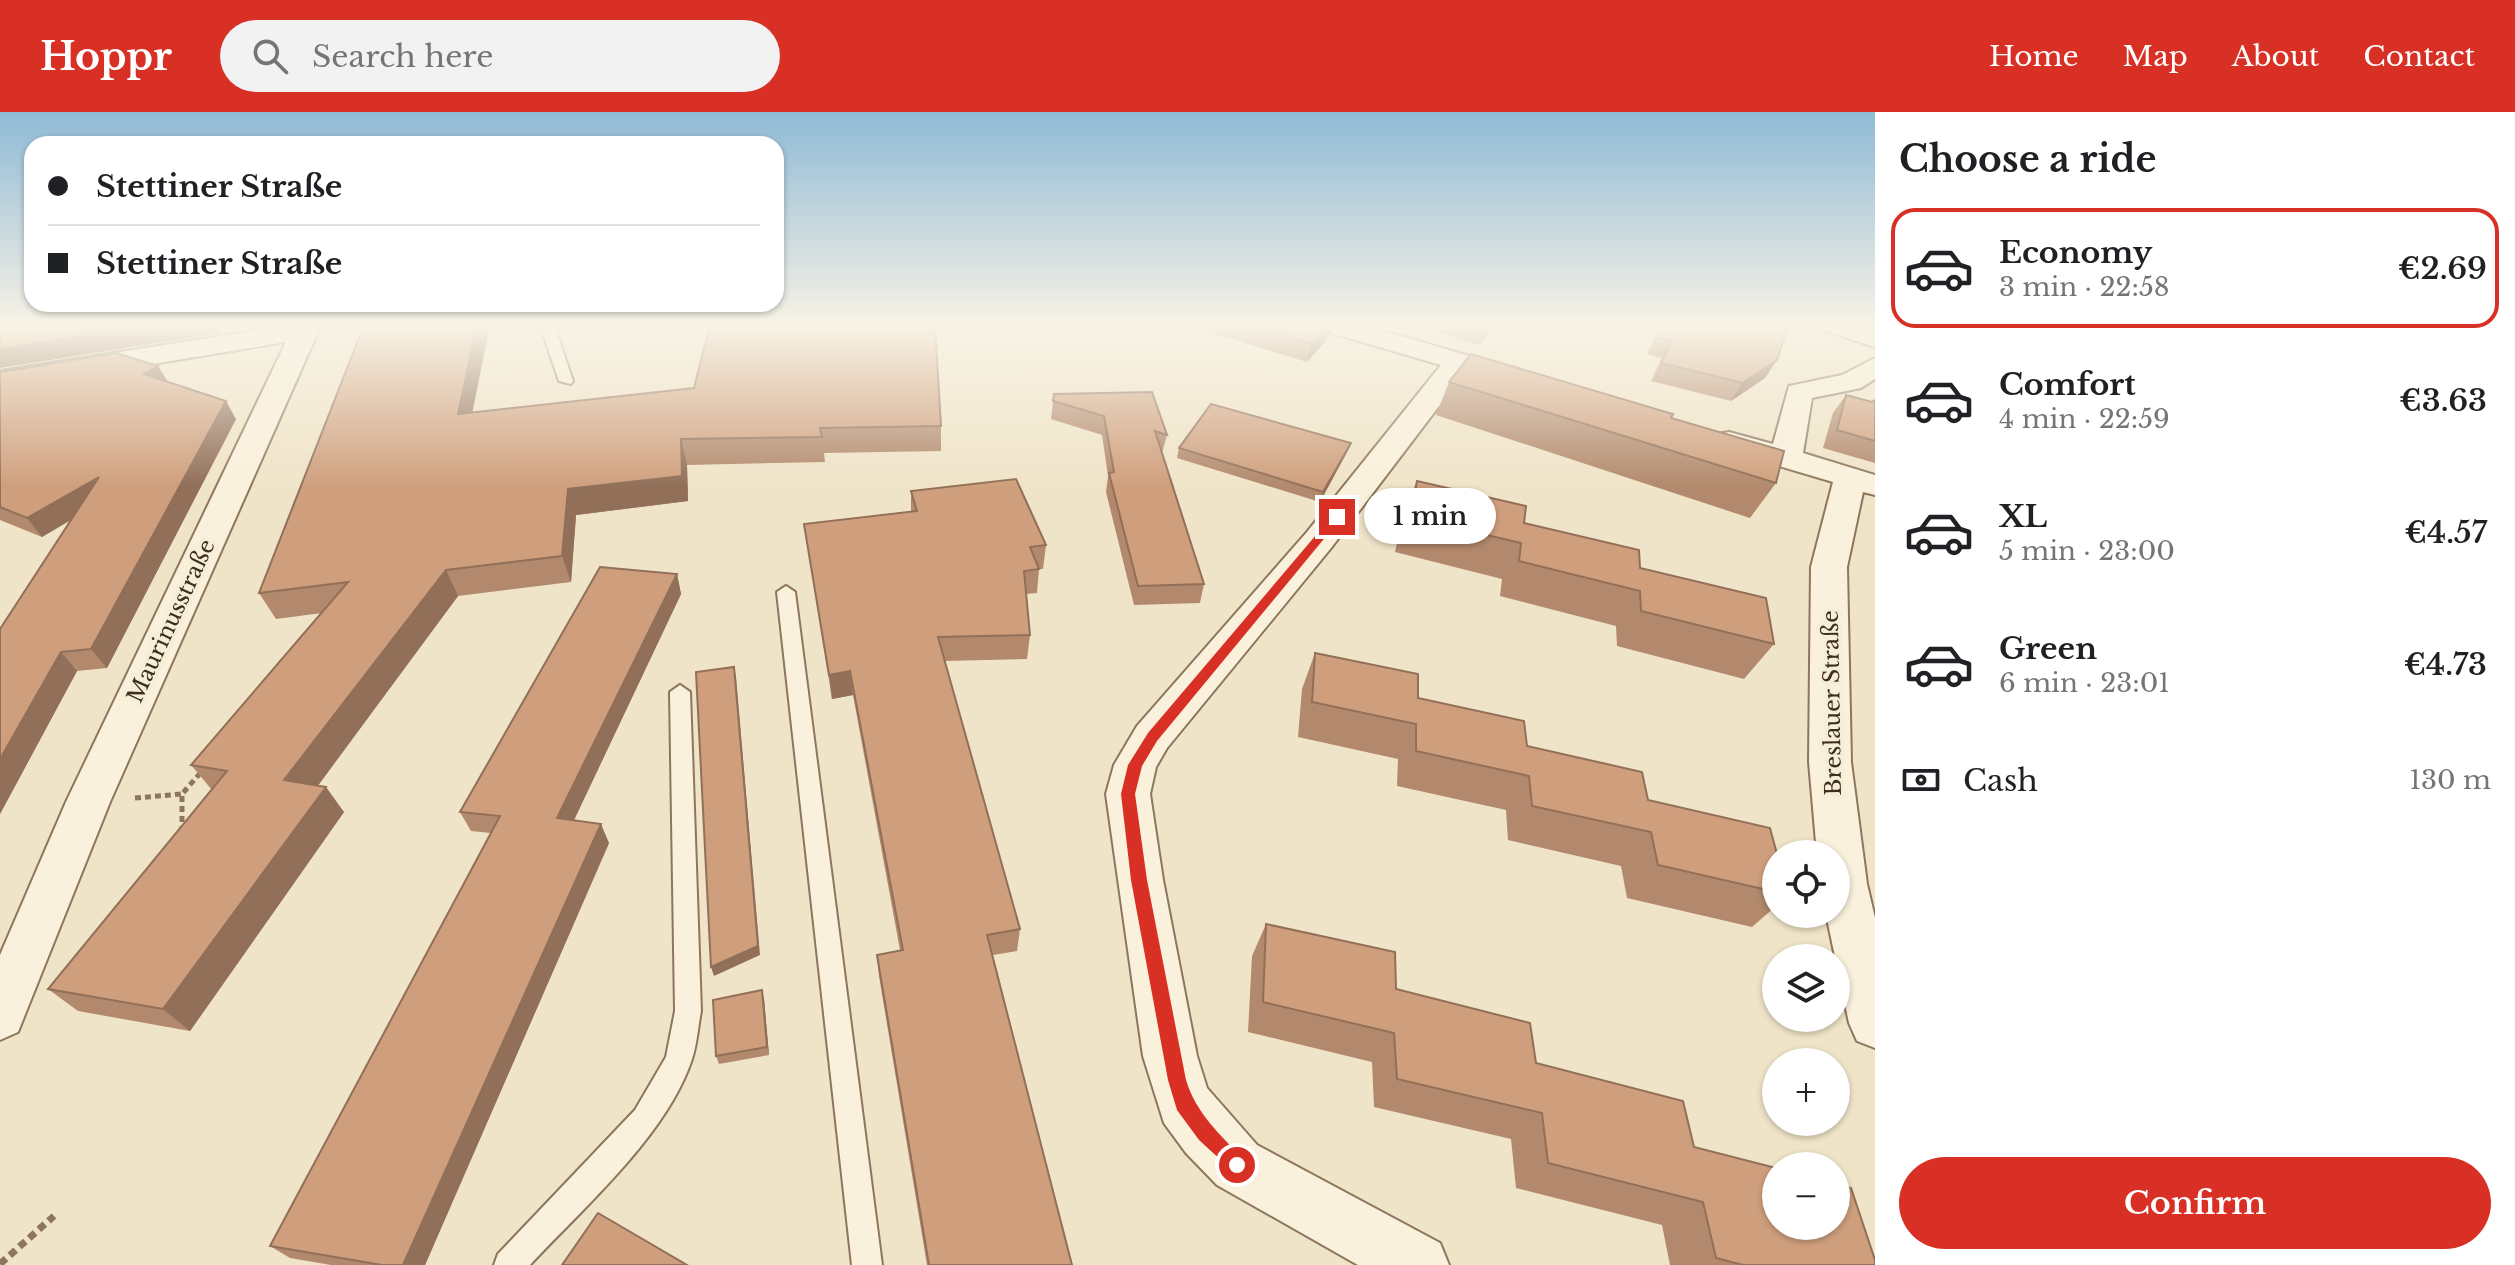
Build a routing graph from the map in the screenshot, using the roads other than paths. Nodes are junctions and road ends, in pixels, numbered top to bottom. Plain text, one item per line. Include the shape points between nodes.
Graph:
1 (283, 379) edge
2 (1445, 379) edge
3 (1856, 379) edge
4 (1697, 432) edge
5 (1786, 458) junction
6 (1862, 481) edge
7 (786, 592) dead end
8 (680, 692) dead end
9 (39, 919) junction
10 (0, 959) edge
11 (0, 1015) edge
12 (1875, 1023) edge
13 (509, 1265) edge
14 (867, 1265) edge
15 (1418, 1265) edge

1 - 9 street, Maurinusstraße
2 - 15 street via 1319,540 1152,737 1135,765 1128,794 1170,1056 1184,1103 1237,1165
3 - 5 street via 1799,392
4 - 5 street
5 - 6 street
6 - 12 street, Breslauer Straße via 1829,567 1830,762 1843,884
7 - 14 lane
8 - 13 lane via 688,1011 679,1058 645,1120
9 - 10 street, Maurinusstraße
9 - 11 street, Maurinusstraße

